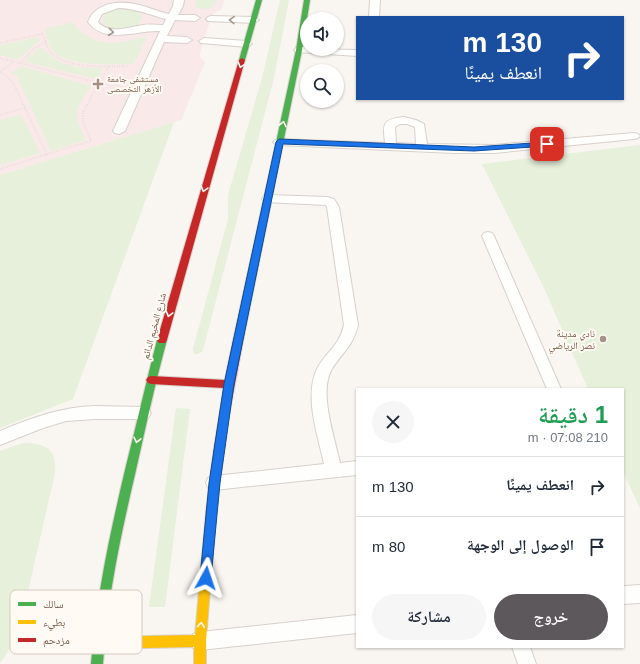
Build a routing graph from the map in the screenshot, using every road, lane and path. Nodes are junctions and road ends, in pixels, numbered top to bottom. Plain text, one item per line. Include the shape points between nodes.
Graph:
1 (180, 0) edge
2 (259, 0) edge
3 (307, 0) edge
4 (375, 0) edge
5 (374, 16) edge
6 (172, 17) junction
7 (195, 18) dead end
8 (210, 19) dead end
9 (254, 20) junction
10 (166, 28) junction
11 (161, 39) junction
12 (187, 40) dead end
13 (46, 41) junction
14 (204, 41) dead end
15 (0, 43) edge
16 (247, 44) junction
17 (299, 50) junction
18 (356, 53) edge
19 (0, 58) edge
20 (13, 62) junction
21 (21, 63) junction
22 (109, 66) junction
23 (149, 66) junction
24 (0, 72) edge
25 (99, 83) junction
26 (25, 108) junction
27 (0, 115) edge
28 (119, 131) dead end
29 (634, 136) dead end
30 (279, 142) junction
31 (391, 146) junction
32 (422, 147) junction
33 (47, 154) junction
34 (0, 169) edge
35 (268, 199) junction
36 (488, 236) dead end
37 (151, 380) junction
38 (229, 384) junction
39 (554, 388) edge
40 (143, 413) junction
41 (0, 438) edge
42 (356, 468) edge
43 (334, 470) junction
44 (214, 483) junction
45 (105, 590) edge
46 (640, 594) edge
47 (624, 595) edge
48 (356, 624) edge
49 (200, 641) junction
50 (142, 642) edge
51 (521, 648) edge
52 (97, 654) edge
53 (97, 664) edge
54 (200, 664) edge
55 (527, 664) edge

1 - 6 lane
2 - 9 main road, شارع المخيم الدائم
3 - 17 main road
4 - 5 lane
6 - 7 lane
6 - 10 lane
6 -> 10 lane via 121,5 101,11 93,22 100,30 110,32
9 -> 8 lane
9 - 16 main road, شارع المخيم الدائم
10 - 11 lane
11 - 12 lane
11 - 23 lane
13 - 15 path via 42,34
13 - 21 path via 31,51
13 - 22 path via 57,58 80,64
14 - 16 lane
16 -> 37 main road, شارع المخيم الدائم
17 - 18 lane
30 -> 17 main road
19 - 20 path
20 - 21 path
20 - 24 path
21 - 25 path
22 - 23 path
22 - 25 path
23 - 28 lane
24 - 26 path via 11,79
25 - 33 path via 85,107 82,118 92,141
26 - 27 path
26 - 33 path
29 - 32 lane via 494,149
30 - 31 lane
30 - 35 main road
31 - 32 lane
31 - 32 lane via 389,126 394,121 403,120 420,126
33 - 34 path
35 - 38 main road
35 - 43 lane via 327,201 333,207 351,326 348,338 330,359 319,385
36 - 39 lane
37 - 38 main road
37 - 40 main road, شارع المخيم الدائم
38 - 44 main road
40 - 41 lane via 66,414
40 -> 45 main road, شارع المخيم الدائم via 110,558
42 - 43 lane
43 - 44 lane
49 -> 44 main road
46 - 47 lane
48 - 49 lane
49 - 50 main road
49 - 54 main road
51 - 55 lane
52 - 53 main road, شارع المخيم الدائم

